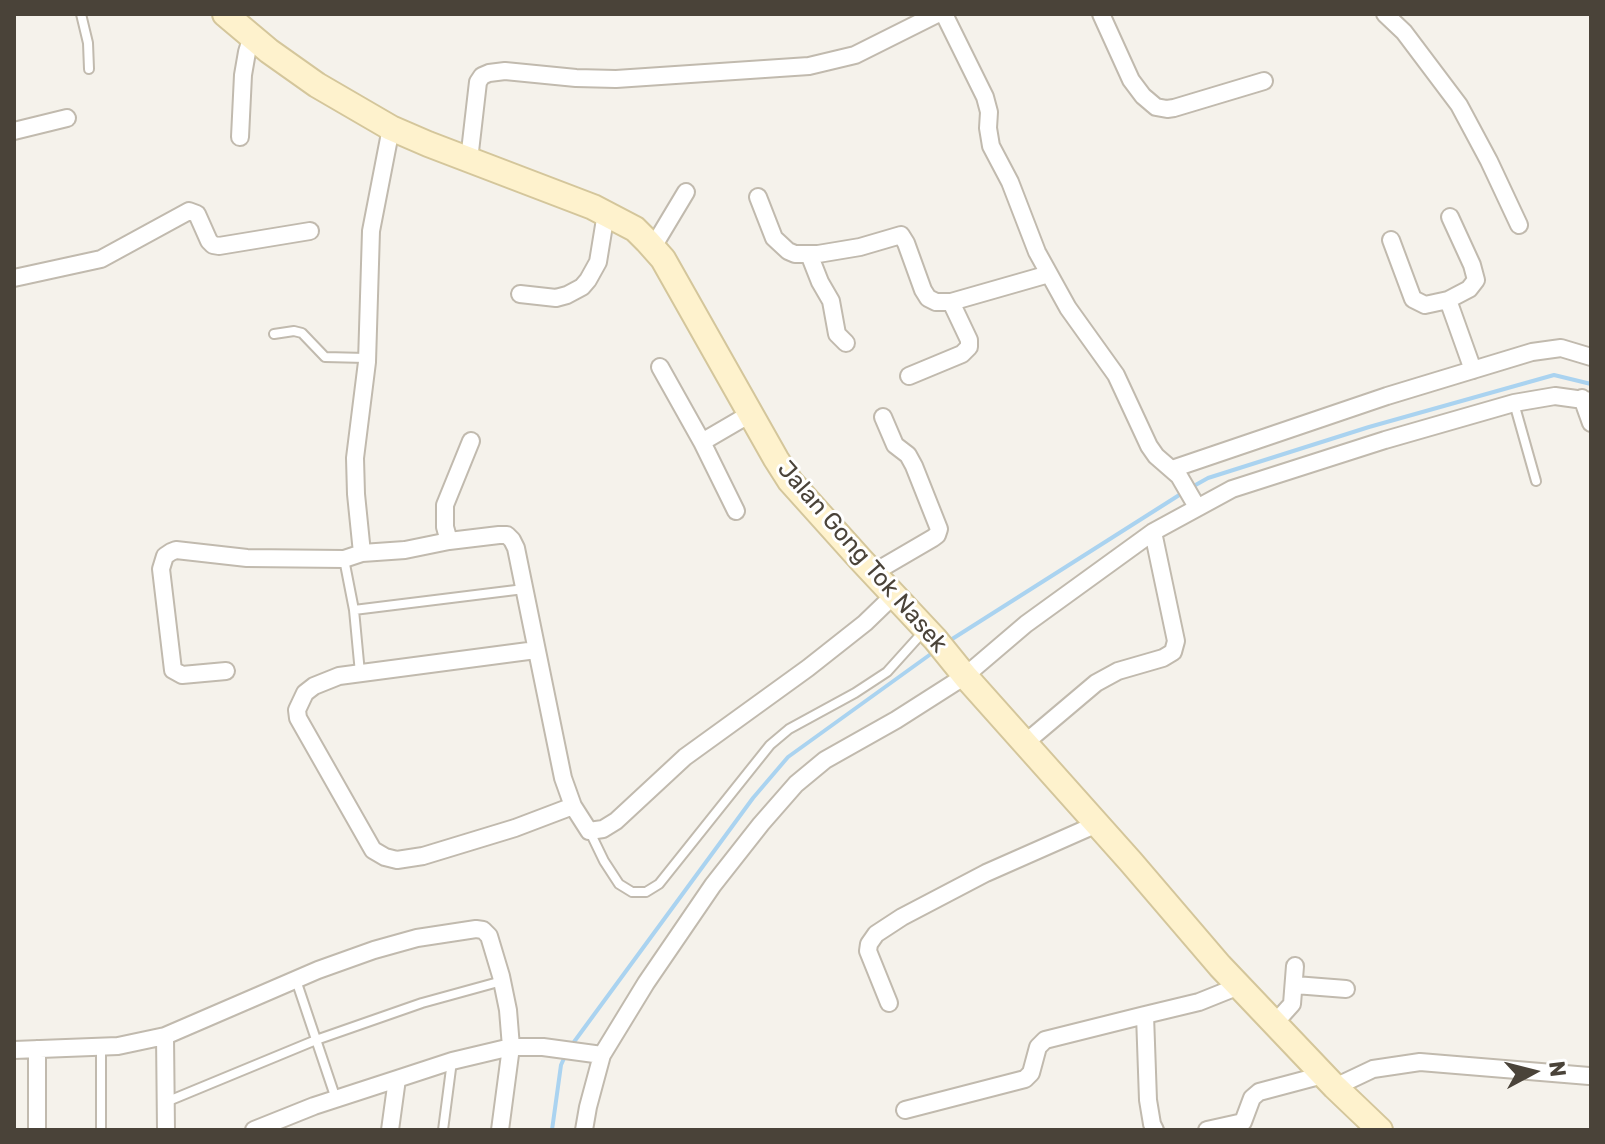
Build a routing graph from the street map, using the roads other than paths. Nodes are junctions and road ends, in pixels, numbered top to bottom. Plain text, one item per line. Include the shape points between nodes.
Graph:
1 (81, 14) edge
2 (225, 14) edge
3 (937, 14) edge
4 (944, 14) edge
5 (1101, 14) edge
6 (1385, 14) edge
7 (252, 36) junction
8 (89, 69) dead end
9 (1264, 81) dead end
10 (67, 118) dead end
11 (391, 128) junction
12 (14, 131) edge
13 (240, 137) dead end
14 (469, 160) junction
15 (686, 192) dead end
16 (758, 197) dead end
17 (606, 213) junction
18 (1450, 217) dead end
19 (1519, 225) dead end
20 (310, 231) dead end
21 (1391, 240) dead end
22 (653, 247) junction
23 (809, 254) junction
24 (1049, 274) junction
25 (14, 278) edge
26 (520, 294) dead end
27 (1448, 300) junction
28 (951, 302) junction
29 (274, 334) dead end
30 (846, 343) dead end
31 (1591, 357) edge
32 (367, 358) junction
33 (660, 367) dead end
34 (1473, 370) junction
35 (909, 376) dead end
36 (1586, 400) edge
37 (1514, 403) junction
38 (750, 414) junction
39 (883, 417) dead end
40 (1591, 423) edge
41 (471, 441) dead end
42 (702, 442) junction
43 (1176, 473) junction
44 (1536, 481) dead end
45 (1196, 504) junction
46 (736, 511) dead end
47 (1153, 532) junction
48 (449, 541) junction
49 (362, 553) junction
50 (344, 559) junction
51 (873, 573) junction
52 (524, 589) junction
53 (894, 595) junction
54 (354, 610) junction
55 (930, 634) junction
56 (536, 650) junction
57 (226, 671) dead end
58 (962, 672) junction
59 (360, 673) junction
60 (1025, 743) junction
61 (573, 806) junction
62 (1097, 824) junction
63 (589, 831) junction
64 (1295, 966) dead end
65 (296, 979) junction
66 (502, 981) junction
67 (1295, 985) junction
68 (1239, 986) junction
69 (1346, 989) dead end
70 (889, 1003) dead end
71 (1145, 1015) junction
72 (1274, 1024) junction
73 (165, 1036) junction
74 (316, 1040) junction
75 (101, 1047) junction
76 (511, 1047) junction
77 (37, 1049) junction
78 (14, 1050) edge
79 (597, 1055) junction
80 (452, 1061) junction
81 (1589, 1076) edge
82 (397, 1079) junction
83 (1329, 1081) junction
84 (336, 1099) junction
85 (166, 1102) junction
86 (905, 1110) dead end
87 (1242, 1126) edge
88 (37, 1130) edge
89 (101, 1130) edge
90 (166, 1130) edge
91 (254, 1130) edge
92 (390, 1130) edge
93 (443, 1130) edge
94 (500, 1130) edge
95 (584, 1130) edge
96 (1155, 1130) edge
97 (1207, 1130) edge
98 (1380, 1130) edge

1 - 8 lane
2 - 7 main road, Jalan Gong Tok Nasek
3 - 14 street via 855,55 809,66 616,79 489,73 478,82
4 - 24 street via 985,97 991,146
5 - 9 street via 1131,80 1156,107 1174,108
6 - 19 street via 1459,105
7 - 11 main road, Jalan Gong Tok Nasek via 317,85
7 - 13 street via 243,75
10 - 12 street
11 - 14 main road, Jalan Gong Tok Nasek
11 - 32 street via 371,231
14 - 17 main road, Jalan Gong Tok Nasek
15 - 22 street
16 - 23 street via 774,238 788,251
17 - 22 main road, Jalan Gong Tok Nasek via 635,229
17 - 26 street via 598,262 582,287 556,298
18 - 27 street via 1476,280
20 - 25 street via 219,246 209,241 197,214 189,211 101,259
21 - 27 street via 1413,299 1425,305
22 - 38 main road, Jalan Gong Tok Nasek
23 - 28 street via 901,235 928,298
23 - 30 street via 831,301 837,334
24 - 28 street
24 - 43 street via 1116,375 1149,446
27 - 34 street
28 - 35 street via 969,347
29 - 32 lane via 299,332 325,357
31 - 34 street via 1547,348
32 - 49 street via 355,458
33 - 42 street
34 - 43 street
36 - 37 street via 1555,396
36 - 40 street
37 - 44 lane
37 - 45 street
38 - 42 street
38 - 51 main road, Jalan Gong Tok Nasek via 790,481
39 - 51 street via 895,445 914,466 939,529 933,538
41 - 48 street via 445,505
42 - 46 street
43 - 45 street
45 - 47 street
47 - 58 street
47 - 60 street via 1176,641 1173,652 1096,683
48 - 49 street
48 - 52 street via 507,535 516,548
49 - 50 street
50 - 54 lane
50 - 57 street via 247,558 176,550 165,556 161,569 173,670 182,675
51 - 53 main road, Jalan Gong Tok Nasek
52 - 54 lane
52 - 56 street
53 - 55 main road, Jalan Gong Tok Nasek
53 - 63 street via 819,659 685,757 616,821
54 - 59 lane
55 - 58 main road, Jalan Gong Tok Nasek
55 - 63 lane via 887,672 770,745 659,884 646,892 619,884
56 - 59 street
56 - 61 street
58 - 60 main road, Jalan Gong Tok Nasek
58 - 79 street via 796,784 713,885
59 - 61 street via 314,686 297,710 373,850 409,860
60 - 62 main road, Jalan Gong Tok Nasek
61 - 63 street
62 - 68 main road, Jalan Gong Tok Nasek
62 - 70 street via 986,873 876,934 868,951
64 - 67 street
65 - 66 street via 417,938 476,929 489,936
65 - 73 street
65 - 74 lane
66 - 74 lane
66 - 76 street
67 - 69 street
67 - 72 street via 1292,1004
68 - 71 street
68 - 72 main road, Jalan Gong Tok Nasek
71 - 86 street via 1045,1040 1025,1079
71 - 96 street via 1148,1100
72 - 83 main road, Jalan Gong Tok Nasek
73 - 75 street
73 - 85 street
74 - 84 lane
74 - 85 lane
75 - 77 street
75 - 89 lane
76 - 79 street
76 - 80 street
76 - 94 street
77 - 78 street
77 - 88 street
79 - 95 street
80 - 82 street
80 - 93 lane
81 - 83 street via 1420,1062
82 - 84 street
82 - 92 street
83 - 87 street via 1256,1094
83 - 98 main road, Jalan Gong Tok Nasek
84 - 91 street
85 - 90 street
87 - 97 street

